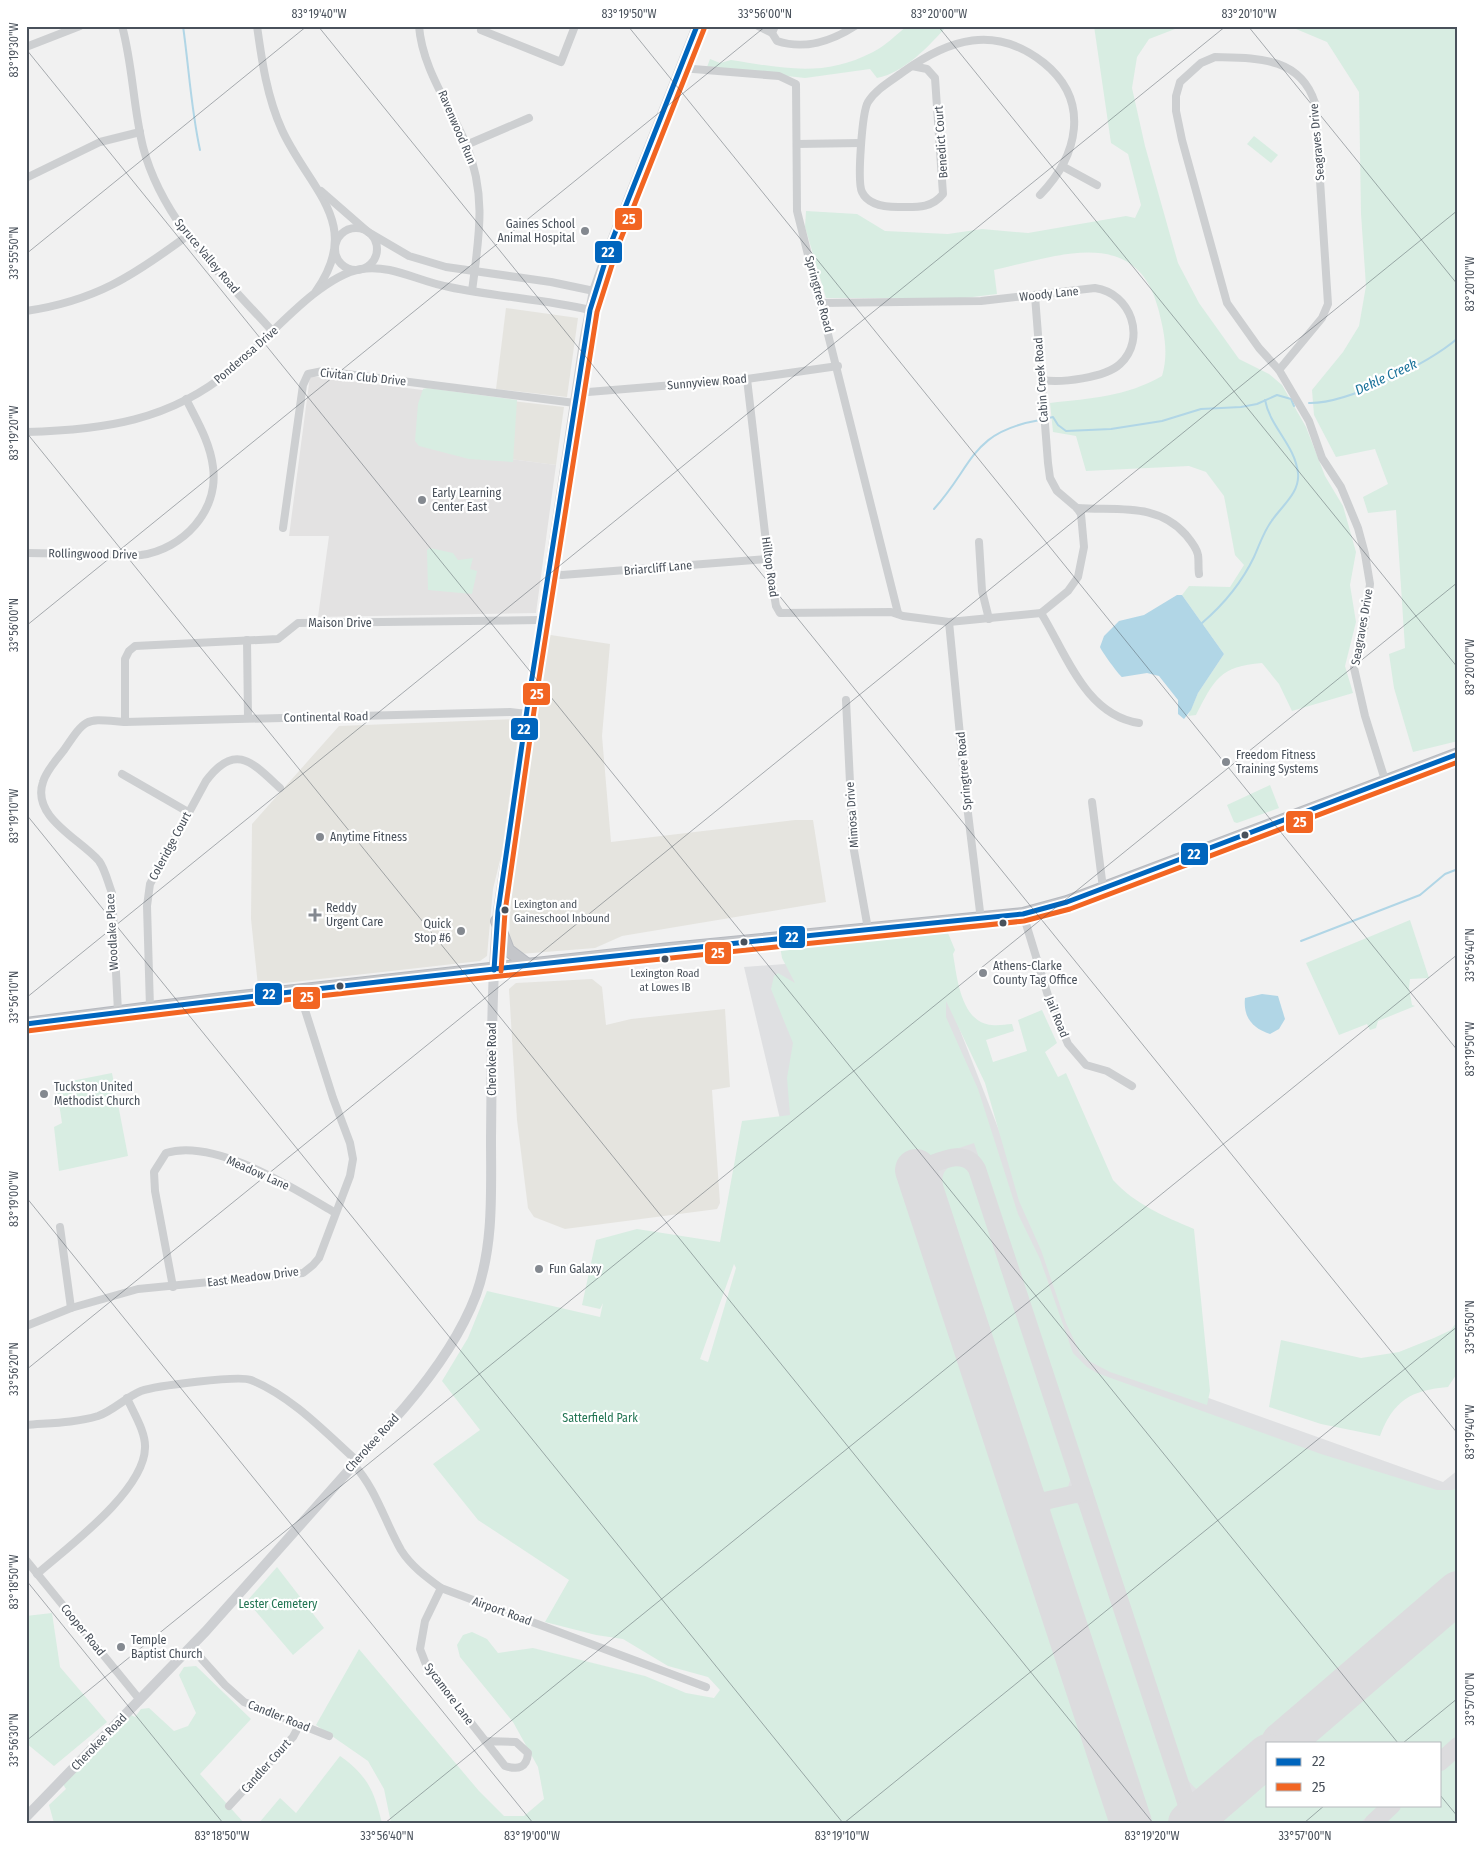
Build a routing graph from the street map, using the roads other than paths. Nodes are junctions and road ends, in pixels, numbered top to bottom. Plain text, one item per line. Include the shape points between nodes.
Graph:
1 (80, 26) edge
2 (122, 26) edge
3 (257, 26) edge
4 (419, 26) edge
5 (697, 26) edge
6 (758, 26) edge
7 (855, 26) edge
8 (573, 27) edge
9 (481, 30) dead end
10 (774, 30) edge
11 (26, 47) edge
12 (912, 66) junction
13 (681, 68) junction
14 (529, 118) dead end
15 (140, 132) junction
16 (861, 143) junction
17 (466, 144) junction
18 (797, 144) junction
19 (1062, 166) junction
20 (26, 178) edge
21 (1097, 185) dead end
22 (321, 191) junction
23 (1040, 195) dead end
24 (368, 232) junction
25 (187, 236) junction
26 (335, 247) junction
27 (360, 270) junction
28 (474, 272) junction
29 (472, 291) junction
30 (594, 291) junction
31 (313, 294) junction
32 (1035, 296) junction
33 (821, 303) junction
34 (590, 310) junction
35 (26, 311) edge
36 (274, 332) junction
37 (838, 366) junction
38 (1279, 370) junction
39 (747, 379) junction
40 (1042, 380) junction
41 (576, 398) junction
42 (186, 399) junction
43 (26, 432) edge
44 (1077, 508) junction
45 (283, 528) dead end
46 (979, 542) dead end
47 (26, 553) edge
48 (768, 558) junction
49 (548, 573) junction
50 (1199, 574) dead end
51 (898, 613) junction
52 (1041, 614) junction
53 (541, 620) junction
54 (989, 620) junction
55 (949, 622) junction
56 (246, 640) junction
57 (846, 700) dead end
58 (527, 714) junction
59 (248, 718) junction
60 (125, 722) junction
61 (1139, 722) dead end
62 (1458, 754) edge
63 (122, 774) dead end
64 (1385, 780) junction
65 (280, 788) dead end
66 (1092, 802) dead end
67 (188, 812) junction
68 (1103, 888) junction
69 (1029, 913) junction
70 (981, 920) junction
71 (497, 922) junction
72 (868, 929) junction
73 (529, 966) junction
74 (494, 970) junction
75 (299, 991) junction
76 (150, 1008) junction
77 (118, 1012) junction
78 (26, 1024) edge
79 (1132, 1086) dead end
80 (334, 1212) junction
81 (60, 1227) dead end
82 (173, 1287) junction
83 (71, 1308) junction
84 (26, 1326) edge
85 (127, 1398) junction
86 (26, 1425) edge
87 (355, 1463) junction
88 (26, 1560) edge
89 (37, 1574) junction
90 (441, 1588) junction
91 (191, 1647) junction
92 (706, 1687) dead end
93 (140, 1700) junction
94 (300, 1724) junction
95 (329, 1736) dead end
96 (485, 1742) junction
97 (229, 1806) dead end
98 (26, 1817) edge

1 - 11 street
2 - 15 street, Spruce Valley Road
3 - 22 street via 264,76 274,111 290,146
4 - 17 street, Ravenwood Run via 426,57
5 - 13 main road, Cherokee Road
6 - 10 street
7 - 10 street via 843,34 809,45 780,42 774,38
8 - 9 street via 561,62
12 - 16 street, Benedict Court via 868,102
12 - 16 street, Benedict Court via 927,68 935,78 943,194 925,207 888,207 868,199 860,190
12 - 19 street via 936,50 956,42 983,38 1008,43 1042,61 1064,84 1076,118 1073,138
13 - 18 street, Springtree Road via 779,76 790,80 797,88
13 - 30 main road, Cherokee Road
14 - 17 street
15 - 20 street via 100,142
15 - 25 street, Spruce Valley Road via 160,190
16 - 18 street
17 - 28 street, Ravenwood Run via 481,207
18 - 33 street, Springtree Road via 797,211
19 - 21 street
19 - 23 street
22 - 24 street
22 - 26 street via 332,218
24 - 26 street via 348,230 338,238
24 - 27 street via 376,243 376,250 371,263
24 - 28 street via 409,256
25 - 35 street via 144,268 109,288 65,304
25 - 36 street, Spruce Valley Road
26 - 27 street via 340,264
26 - 31 street, Ponderosa Drive via 329,269
27 - 29 street, Ponderosa Drive via 392,270 435,284
27 - 31 street, Ponderosa Drive via 339,277
28 - 29 street, Ravenwood Run
28 - 30 street
29 - 34 street, Ponderosa Drive via 550,301
30 - 34 main road, Cherokee Road
31 - 36 street, Ponderosa Drive
32 - 33 street, Woody Lane via 980,302
32 - 40 street, Cabin Creek Road
32 - 40 street, Woody Lane via 1095,288 1108,290 1120,300 1132,318 1133,327 1129,353 1109,371
33 - 37 street, Springtree Road
34 - 41 main road, Cherokee Road
36 - 42 street, Ponderosa Drive via 220,379
37 - 39 street, Sunnyview Road
37 - 51 street, Springtree Road
38 - 38 street, Seagraves Drive via 1227,303 1180,130 1176,96 1180,82 1201,63 1215,57 1259,58 1281,64 1302,80 1312,92 1315,103 1328,304 1322,318
38 - 64 street, Seagraves Drive via 1309,421 1322,458 1342,487 1365,554 1370,584 1364,630 1354,668
39 - 41 street, Sunnyview Road
39 - 48 street, Hilltop Road
40 - 44 street, Cabin Creek Road via 1050,478 1057,491
41 - 45 street, Civitan Club Drive via 312,372 303,385
41 - 49 main road, Cherokee Road
42 - 43 street, Ponderosa Drive via 158,413 117,425
42 - 47 street, Rollingwood Drive via 207,442 214,481 201,518 186,536 163,549 141,555
44 - 50 street via 1135,509 1166,518 1177,524 1191,541 1198,554
44 - 52 street via 1081,514 1084,547 1081,570 1068,591
46 - 54 street via 982,591
48 - 49 street, Briarcliff Lane via 562,576
48 - 51 street, Hilltop Road via 776,606 780,612
49 - 53 main road, Cherokee Road
51 - 55 street, Hilltop Road
52 - 54 street, Hilltop Road
52 - 61 street via 1093,699 1108,710
53 - 56 street, Maison Drive via 298,623 278,639
53 - 58 main road, Cherokee Road
54 - 55 street, Hilltop Road
55 - 70 street, Springtree Road
56 - 59 street
56 - 60 street, Maison Drive via 135,646 125,659
57 - 72 street, Mimosa Drive via 853,845
58 - 59 street, Continental Road
58 - 71 main road, Cherokee Road
59 - 60 street, Continental Road
60 - 77 street, Woodlake Place via 93,719 81,725 43,780 41,788 46,812 100,862 112,893
62 - 64 highway
63 - 67 street
64 - 68 highway
65 - 67 street, Coleridge Court via 256,765 243,760 226,760 206,781
66 - 68 street
67 - 76 street, Coleridge Court via 150,884 146,906
68 - 69 highway
69 - 70 highway
69 - 79 street, Jail Road via 1049,999 1068,1044 1086,1065 1107,1071
70 - 72 highway
71 - 73 highway via 508,950
71 - 74 main road, Cherokee Road
72 - 73 highway
73 - 74 highway
74 - 75 highway
74 - 87 main road, Cherokee Road via 490,1219 482,1276 454,1342 426,1382
75 - 76 highway
75 - 80 street, East Meadow Drive via 353,1159 350,1176
76 - 77 highway
77 - 78 highway
80 - 82 street, East Meadow Drive via 319,1258 303,1273
80 - 82 street, Meadow Lane via 278,1180 236,1161 188,1150 166,1153 154,1172
81 - 83 street
82 - 83 street, East Meadow Drive via 138,1289
83 - 84 street, East Meadow Drive
85 - 86 street, Airport Road via 102,1415
85 - 87 street, Airport Road via 144,1390 248,1379 271,1390 311,1420
85 - 89 street via 145,1448 136,1478 101,1518
87 - 90 street, Airport Road via 401,1551 411,1564
87 - 91 main road, Cherokee Road
88 - 89 street, Cooper Road
89 - 93 street, Cooper Road
90 - 92 street, Airport Road
90 - 96 street, Sycamore Lane via 425,1622 420,1649 427,1667
91 - 93 main road, Cherokee Road
91 - 94 street, Candler Road via 244,1702
93 - 98 main road, Cherokee Road
94 - 95 street, Candler Road
94 - 97 street, Candler Court
96 - 96 street, Sycamore Lane via 505,1766 514,1769 527,1761 528,1753 516,1742

